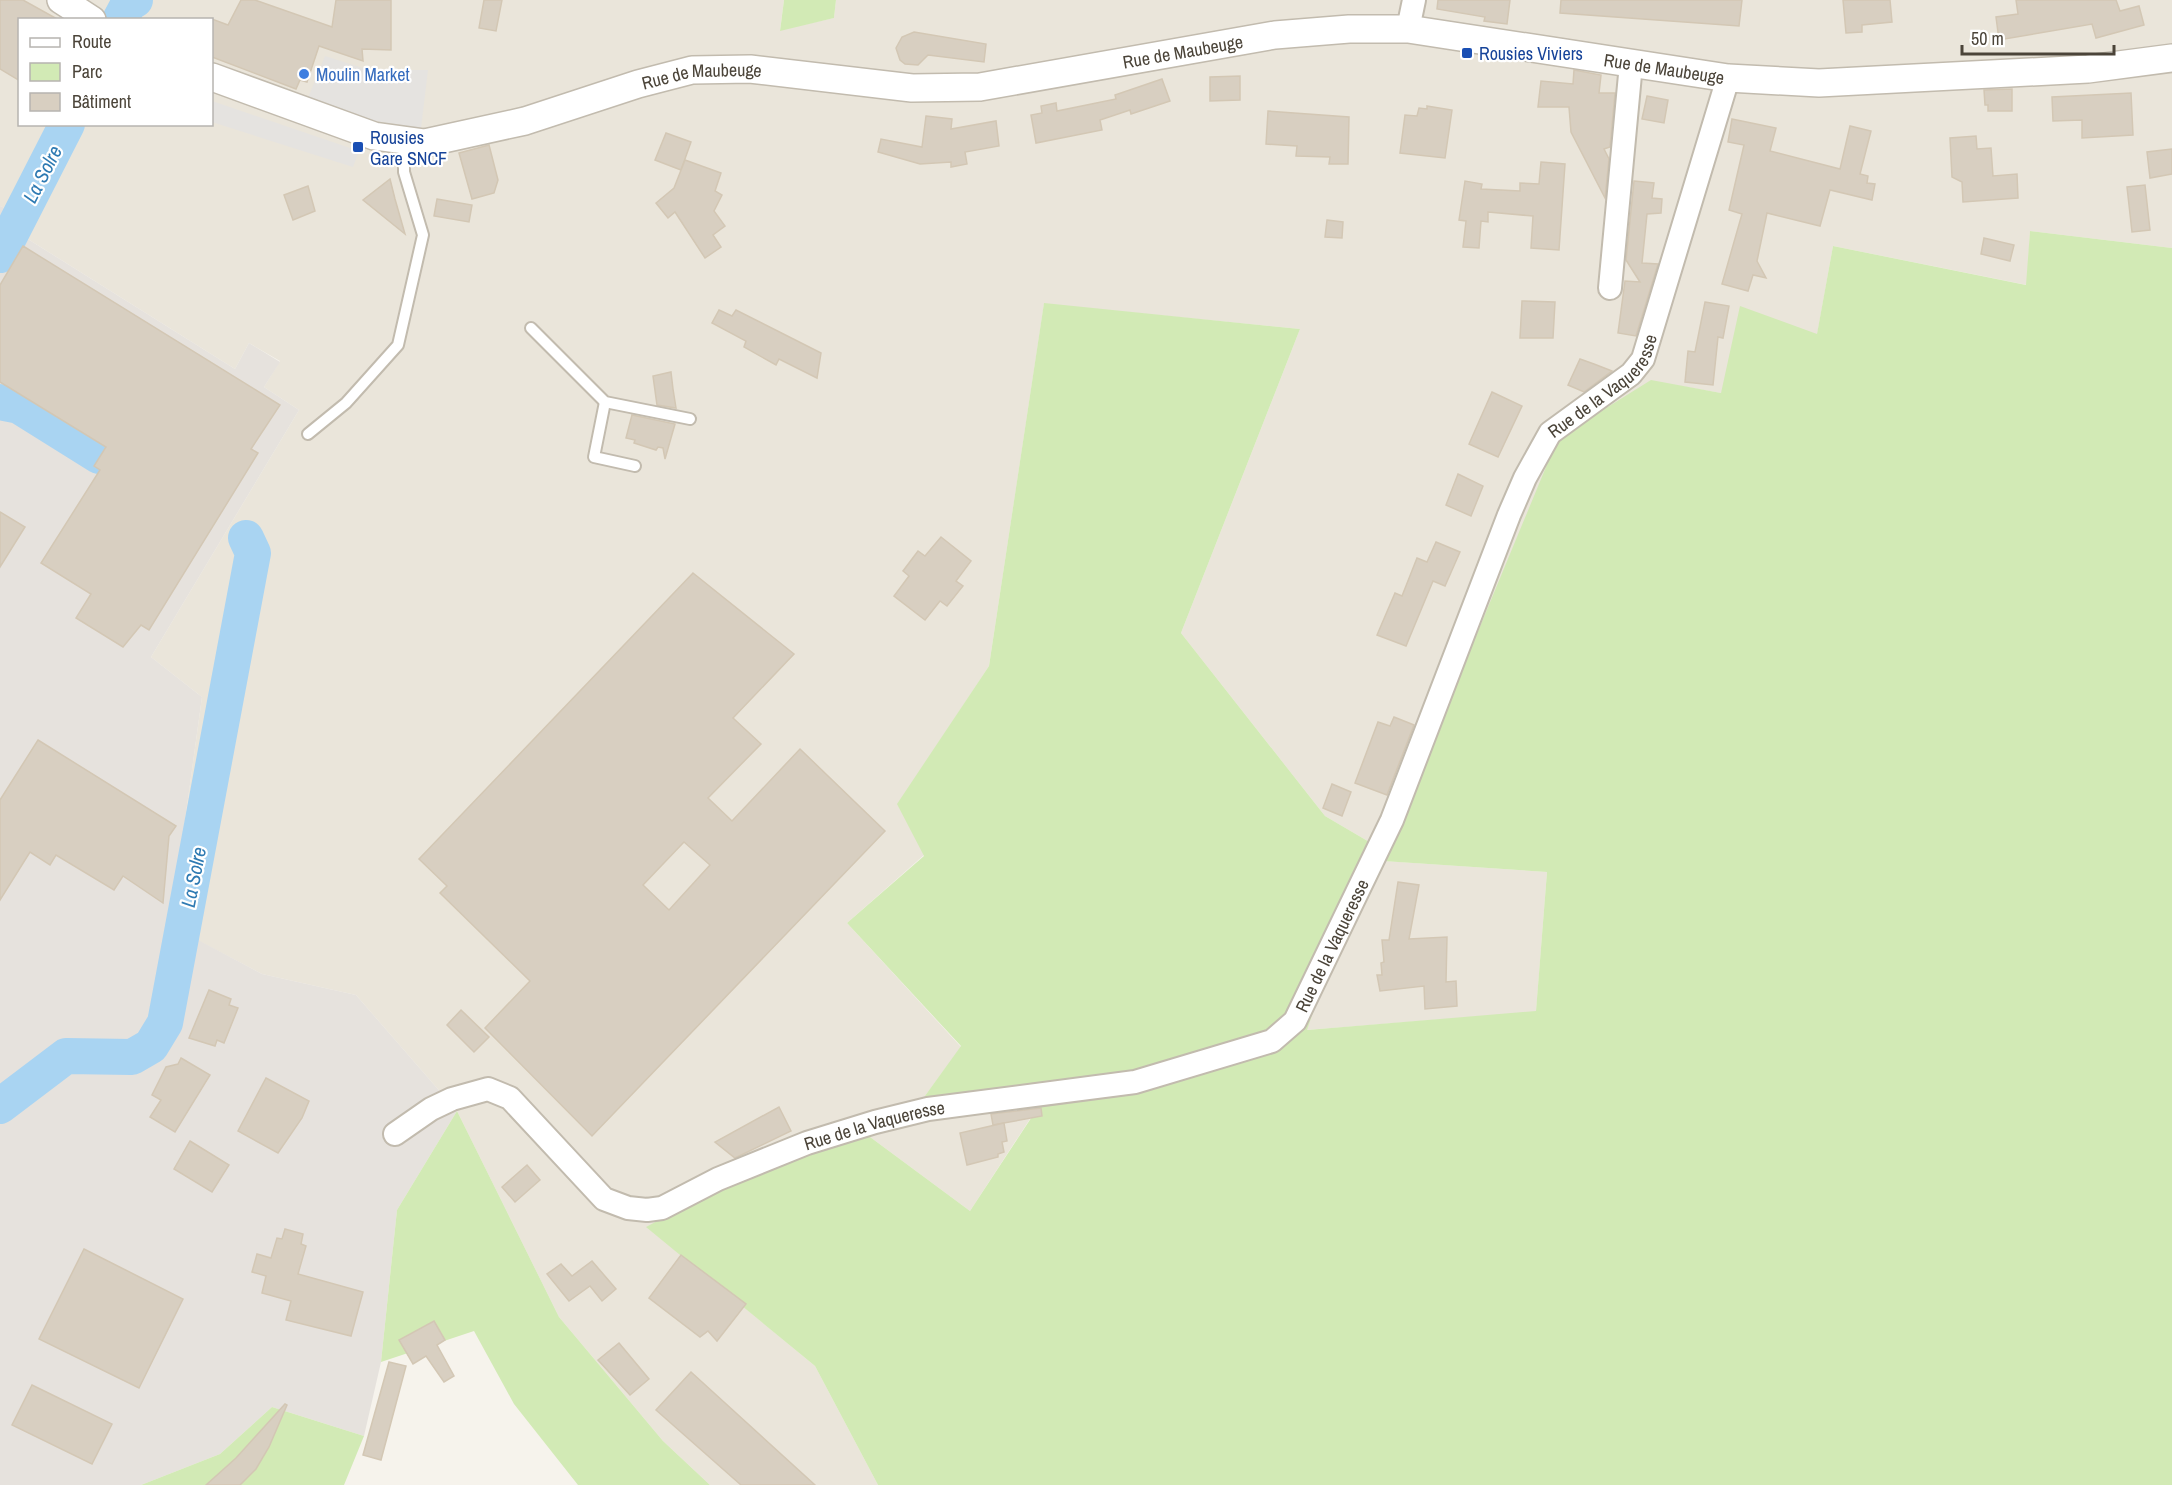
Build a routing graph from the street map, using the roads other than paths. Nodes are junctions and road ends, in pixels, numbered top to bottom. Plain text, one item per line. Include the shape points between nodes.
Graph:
1 (1413, 0) edge
2 (1408, 29) junction
3 (2172, 58) edge
4 (1631, 64) junction
5 (213, 76) edge
6 (1728, 78) junction
7 (404, 142) junction
8 (1610, 288) dead end
9 (531, 328) dead end
10 (605, 402) junction
11 (690, 419) dead end
12 (308, 434) dead end
13 (635, 466) dead end
14 (395, 1134) dead end

1 - 2 street
2 - 4 street, Rue de Maubeuge
2 - 7 street, Rue de Maubeuge via 1383,27 1275,35 980,87 912,88 750,69 692,70 476,134 440,142
3 - 6 street, Rue de Maubeuge via 2088,69 1819,83
4 - 6 street, Rue de Maubeuge
4 - 8 street
5 - 7 street, Rue de Maubeuge via 346,126
6 - 14 street, Rue de la Vaqueresse via 1643,358 1631,374 1550,433 1541,446 1505,526 1392,820 1295,1021 1272,1041 1135,1082 928,1109 875,1122 807,1143 718,1179 662,1208 646,1210 604,1199 510,1098 488,1089 431,1109
7 - 12 lane via 404,172 423,235 398,345 346,403
9 - 10 lane
10 - 11 lane
10 - 13 lane via 594,457

